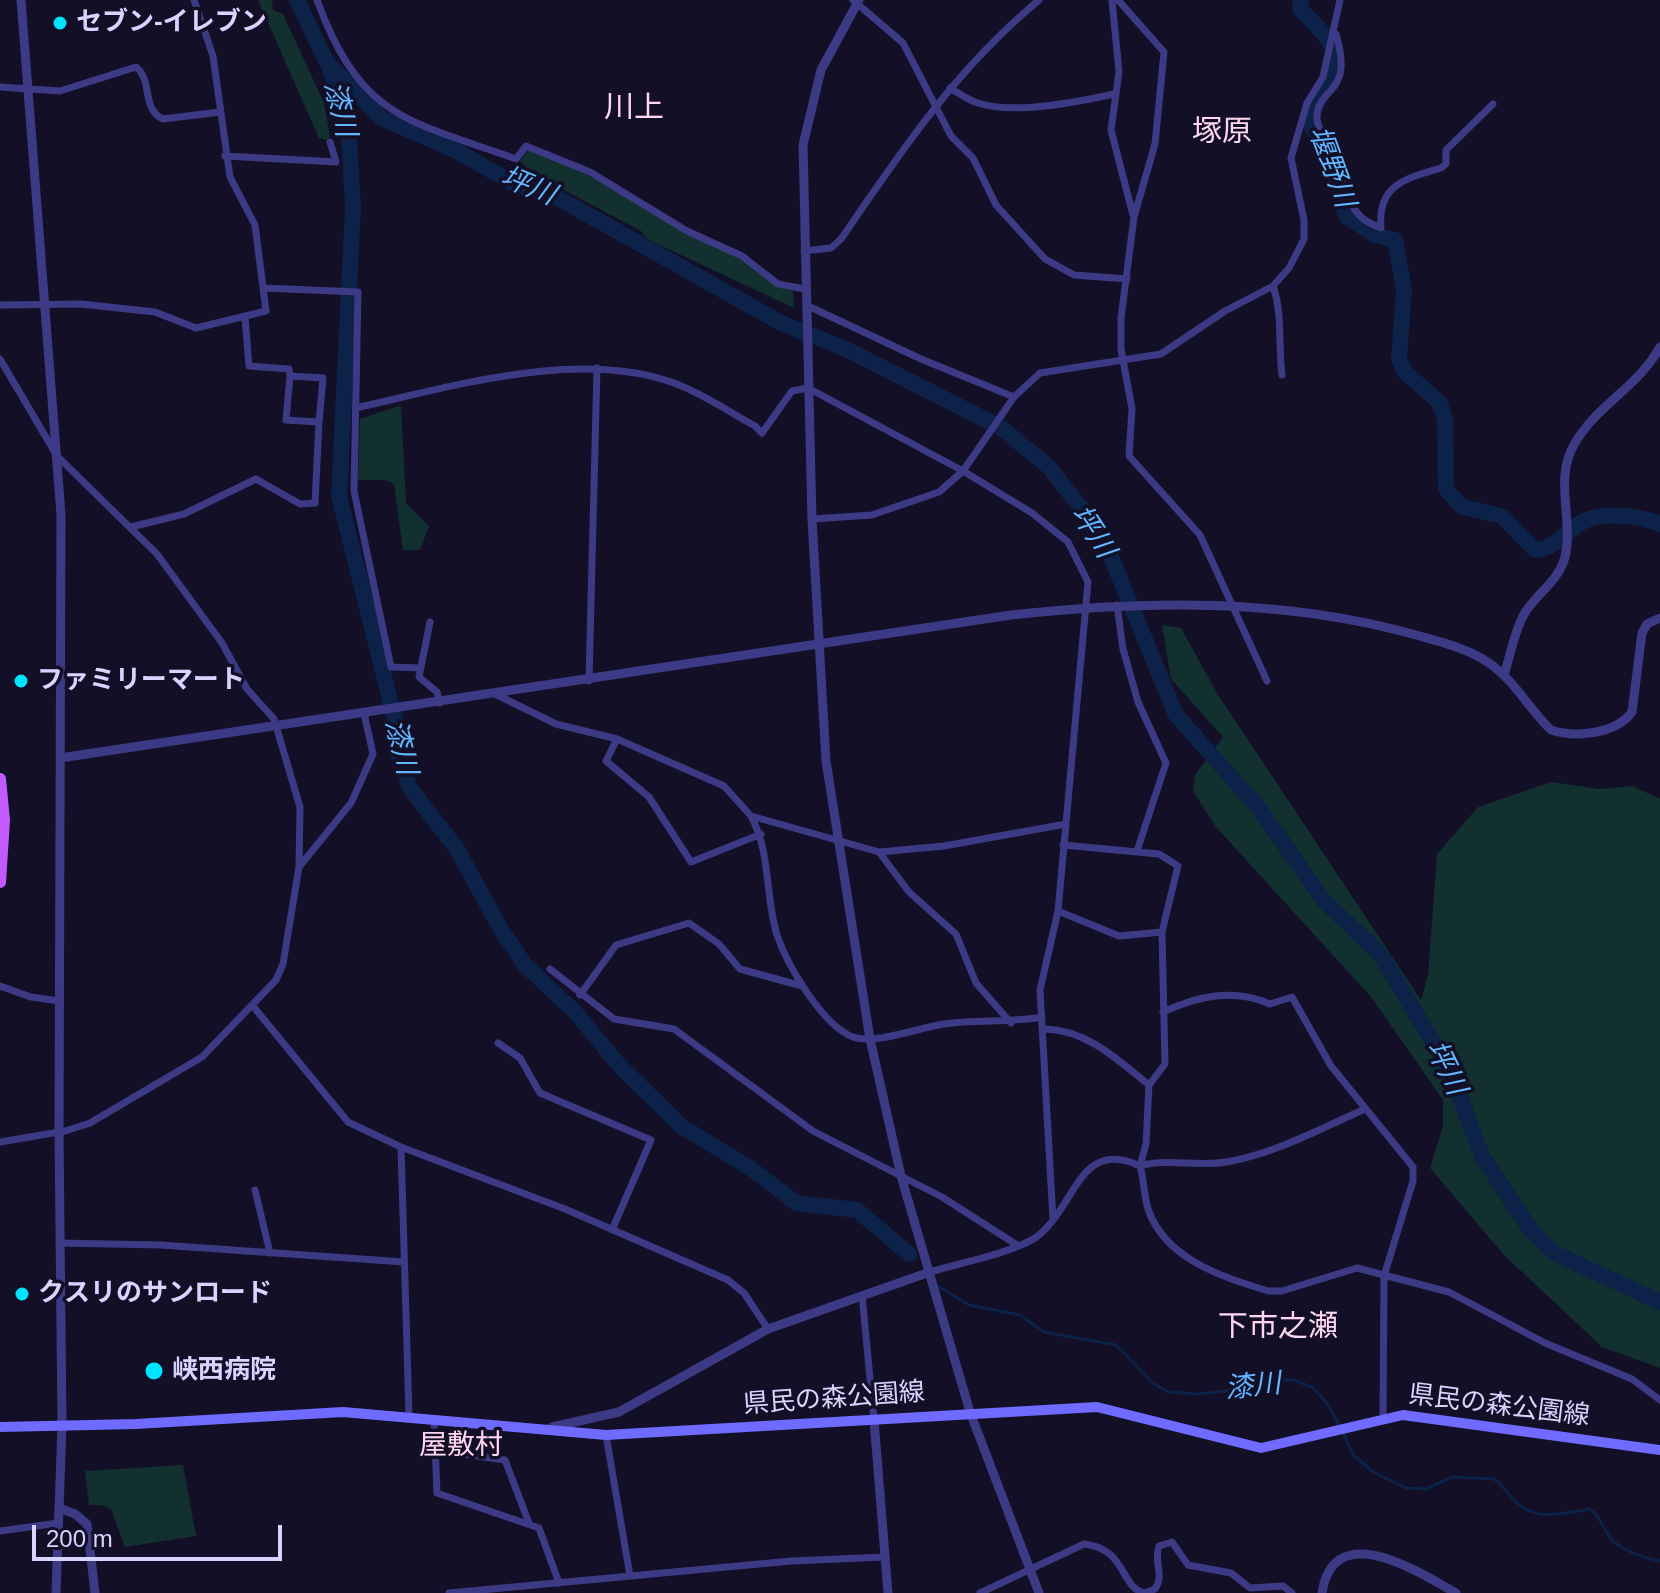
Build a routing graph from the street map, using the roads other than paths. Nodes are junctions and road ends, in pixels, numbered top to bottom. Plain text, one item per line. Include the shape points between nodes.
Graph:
1 (21, 0) edge
2 (194, 0) edge
3 (317, 0) edge
4 (1039, 0) edge
5 (1115, 0) edge
6 (1340, 0) edge
7 (856, 2) edge
8 (1335, 33) junction
9 (1339, 82) junction
10 (1319, 86) junction
11 (0, 87) edge
12 (28, 88) junction
13 (950, 88) junction
14 (1114, 94) junction
15 (1493, 104) dead end
16 (933, 106) junction
17 (220, 112) junction
18 (330, 142) dead end
19 (225, 156) junction
20 (1134, 217) junction
21 (804, 251) junction
22 (1127, 279) junction
23 (1273, 286) junction
24 (263, 288) junction
25 (805, 289) junction
26 (46, 303) junction
27 (0, 305) edge
28 (806, 305) junction
29 (245, 317) junction
30 (1660, 347) edge
31 (0, 359) edge
32 (1125, 361) junction
33 (597, 368) junction
34 (1282, 375) dead end
35 (290, 376) junction
36 (808, 388) junction
37 (1014, 397) junction
38 (355, 408) junction
39 (319, 422) junction
40 (57, 456) junction
41 (963, 471) junction
42 (812, 519) junction
43 (131, 527) junction
44 (1123, 606) junction
45 (1086, 607) junction
46 (1230, 607) junction
47 (1660, 618) edge
48 (430, 622) dead end
49 (818, 643) junction
50 (420, 668) junction
51 (1504, 675) junction
52 (589, 681) junction
53 (1267, 681) dead end
54 (497, 695) junction
55 (440, 703) junction
56 (364, 713) junction
57 (277, 727) junction
58 (617, 739) junction
59 (60, 758) junction
60 (0, 779) edge
61 (751, 816) junction
62 (1066, 824) junction
63 (761, 834) junction
64 (837, 842) junction
65 (1063, 845) junction
66 (1137, 851) junction
67 (879, 852) junction
68 (299, 867) junction
69 (0, 882) edge
70 (1058, 911) junction
71 (1162, 932) junction
72 (550, 969) dead end
73 (0, 986) edge
74 (802, 986) junction
75 (580, 995) junction
76 (59, 1001) junction
77 (252, 1005) junction
78 (1163, 1012) junction
79 (1042, 1017) junction
80 (1011, 1023) junction
81 (1045, 1029) junction
82 (870, 1039) junction
83 (498, 1043) dead end
84 (1149, 1085) junction
85 (1365, 1109) junction
86 (59, 1131) junction
87 (0, 1142) edge
88 (401, 1147) junction
89 (1140, 1166) junction
90 (901, 1176) junction
91 (255, 1190) dead end
92 (1053, 1220) junction
93 (612, 1230) junction
94 (59, 1243) junction
95 (1017, 1245) junction
96 (270, 1253) junction
97 (404, 1262) junction
98 (927, 1273) junction
99 (1384, 1276) junction
100 (862, 1295) junction
101 (768, 1329) junction
102 (1660, 1400) edge
103 (970, 1412) junction
104 (409, 1415) junction
105 (434, 1417) junction
106 (1383, 1417) junction
107 (874, 1420) junction
108 (62, 1426) junction
109 (0, 1427) edge
110 (536, 1430) junction
111 (606, 1435) junction
112 (436, 1450) junction
113 (1660, 1450) edge
114 (59, 1508) junction
115 (58, 1523) junction
116 (529, 1523) junction
117 (0, 1531) edge
118 (885, 1557) junction
119 (1028, 1568) junction
120 (630, 1576) junction
121 (559, 1583) junction
122 (1250, 1590) edge
123 (56, 1593) edge
124 (95, 1593) edge
125 (449, 1593) edge
126 (888, 1593) edge
127 (980, 1593) edge
128 (1039, 1593) edge
129 (1144, 1593) edge
130 (1292, 1593) edge
131 (1322, 1593) edge
132 (1456, 1593) edge

1 - 12 street
2 - 17 street via 211,48
3 - 25 street via 362,87 402,118 516,159 526,146 590,172 687,231 742,256 778,284
4 - 13 street
5 - 14 street via 1119,72
5 - 20 street via 1164,52 1155,144
6 - 8 street
7 - 16 street via 903,43
7 - 21 street via 821,70 810,105 803,145
8 - 9 street via 1343,61
8 - 10 street
9 - 10 street
9 - 15 street via 1319,109 1317,124 1340,165 1353,206 1381,228 1387,194 1446,164 1446,150
10 - 23 street via 1299,125 1291,158 1304,239
11 - 12 street
12 - 17 street via 60,91 136,67 157,116
12 - 26 street
13 - 14 street via 977,103 1002,106
13 - 16 street
14 - 20 street via 1111,130
16 - 21 street via 841,239 831,248
16 - 22 street via 951,136 973,158 996,205 1045,259 1074,275
17 - 19 street
18 - 19 street via 336,162
19 - 24 street via 255,225
20 - 22 street
21 - 25 street
22 - 32 street via 1121,318
23 - 32 street via 1161,354
23 - 34 street
24 - 29 street via 266,311
24 - 38 street via 358,292
25 - 28 street
26 - 27 street
26 - 29 street via 155,312 196,328
26 - 40 street
28 - 36 street
28 - 37 street
29 - 35 street via 249,366 289,369
30 - 51 street via 1637,380 1575,443 1565,473 1567,546 1554,581 1523,617
31 - 40 street
32 - 37 street via 1117,358 1040,373
32 - 46 street via 1132,409 1129,456 1200,535
33 - 36 street via 673,383 762,433 792,391
33 - 38 street via 501,377
33 - 52 street
35 - 39 street via 286,420
35 - 39 street via 323,378
36 - 41 street
36 - 42 street
37 - 41 street
38 - 50 street via 354,491 391,667
39 - 43 street via 315,503 300,504 256,479 184,514
40 - 43 street
40 - 59 street
41 - 42 street via 939,492 872,515
41 - 45 street via 1068,542 1088,582
42 - 49 street
43 - 57 street via 185,591
44 - 45 street
44 - 46 street
44 - 66 street via 1123,649 1138,702 1166,763
45 - 49 street
45 - 62 street
46 - 51 street via 1375,624 1462,649
46 - 53 street
47 - 51 street via 1642,633 1632,712 1614,727 1577,734 1551,730
48 - 50 street
49 - 52 street
49 - 64 street
50 - 55 street via 419,677 437,692
52 - 54 street
54 - 55 street
54 - 58 street via 556,724
55 - 56 street
56 - 57 street
56 - 68 street via 373,754 359,788
57 - 59 street
57 - 68 street via 300,807
58 - 61 street via 724,786
58 - 63 street via 606,761 649,797 691,862
59 - 76 street
60 - 69 main road
61 - 63 street
61 - 64 street
62 - 65 street
62 - 67 street
63 - 74 street via 777,936
64 - 67 street
64 - 82 street
65 - 66 street
65 - 70 street
66 - 71 street via 1159,854 1178,866
67 - 80 street via 909,892 956,934 976,983
68 - 77 street via 283,964 276,980
70 - 71 street via 1119,936
70 - 79 street via 1040,990
71 - 78 street
72 - 75 street
73 - 76 street
74 - 75 street via 740,969 719,944 689,923 616,945
74 - 82 street via 813,1003 852,1037
75 - 90 street via 614,1019 674,1029 813,1131
76 - 86 street
77 - 86 street via 202,1057 90,1123
77 - 88 street via 338,1113
78 - 84 street via 1165,1064
78 - 85 street via 1198,996 1253,996 1270,1004 1292,997 1318,1047
79 - 80 street
79 - 81 street
80 - 82 street via 947,1023
81 - 84 street via 1097,1044
81 - 92 street
82 - 90 street
83 - 93 street via 520,1058 540,1093 651,1140
84 - 89 street
85 - 89 street via 1280,1147 1225,1163
85 - 99 street via 1414,1174
86 - 87 street
86 - 94 street
88 - 93 street
88 - 97 street
89 - 92 street via 1109,1157 1091,1166
89 - 99 street via 1147,1206 1160,1233 1181,1256 1268,1291 1357,1268
90 - 95 street
90 - 98 street
91 - 96 street
92 - 95 street
93 - 101 street via 728,1280 744,1293
94 - 96 street
94 - 108 street
95 - 98 street
96 - 97 street
97 - 104 street
98 - 100 street
98 - 103 street
99 - 102 street via 1449,1292 1545,1343 1632,1379
99 - 106 street
100 - 101 street
100 - 107 street
101 - 110 street via 619,1412
103 - 106 main road, 県民の森公園線 via 1123,1410 1261,1448
103 - 107 main road, 県民の森公園線
103 - 119 street
104 - 105 main road, 県民の森公園線
104 - 108 main road, 県民の森公園線 via 343,1412
105 - 110 main road, 県民の森公園線
105 - 112 street
106 - 113 main road, 県民の森公園線 via 1481,1423
107 - 111 main road, 県民の森公園線
107 - 118 street
108 - 109 main road, 県民の森公園線
108 - 114 street
110 - 111 main road, 県民の森公園線
111 - 120 street
112 - 116 street via 505,1460
112 - 116 street via 437,1493
114 - 115 street
114 - 124 street via 87,1524
115 - 117 street
115 - 123 street
116 - 121 street via 543,1536
118 - 120 street
118 - 126 street
119 - 127 street
119 - 128 street
119 - 129 street via 1090,1545 1116,1558 1135,1590
120 - 121 street
121 - 125 street
122 - 129 street via 1231,1573 1188,1565 1172,1542 1159,1546 1160,1578 1155,1589
122 - 130 street via 1283,1586
131 - 132 street via 1327,1575 1340,1560 1372,1553 1399,1561

